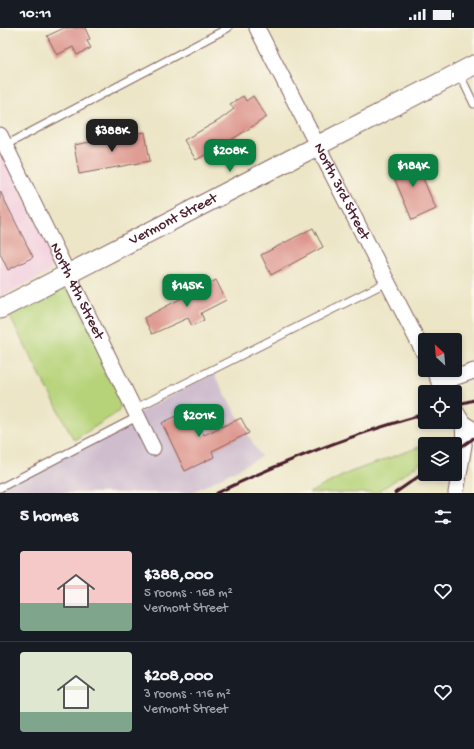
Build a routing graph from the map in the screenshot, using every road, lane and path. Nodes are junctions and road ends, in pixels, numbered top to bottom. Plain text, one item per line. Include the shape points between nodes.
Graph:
1 (228, 28) edge
2 (257, 28) edge
3 (466, 69) edge
4 (474, 104) edge
5 (2, 143) edge
6 (317, 146) junction
7 (68, 274) junction
8 (387, 282) junction
9 (0, 309) edge
10 (418, 342) edge
11 (474, 371) edge
12 (439, 382) edge
13 (136, 413) junction
14 (468, 426) edge
15 (153, 448) dead end
16 (0, 488) edge
17 (456, 493) edge

1 - 5 lane
2 - 6 street, North 3rd Street
3 - 4 lane
3 - 6 street, Vermont Street
5 - 7 street, North 4th Street
6 - 7 street, Vermont Street
6 - 8 street, North 3rd Street
7 - 9 street, Vermont Street
7 - 13 street, North 4th Street
8 - 10 street, North 3rd Street
8 - 13 lane
11 - 12 street
13 - 15 street, North 4th Street
13 - 16 lane
14 - 17 street

